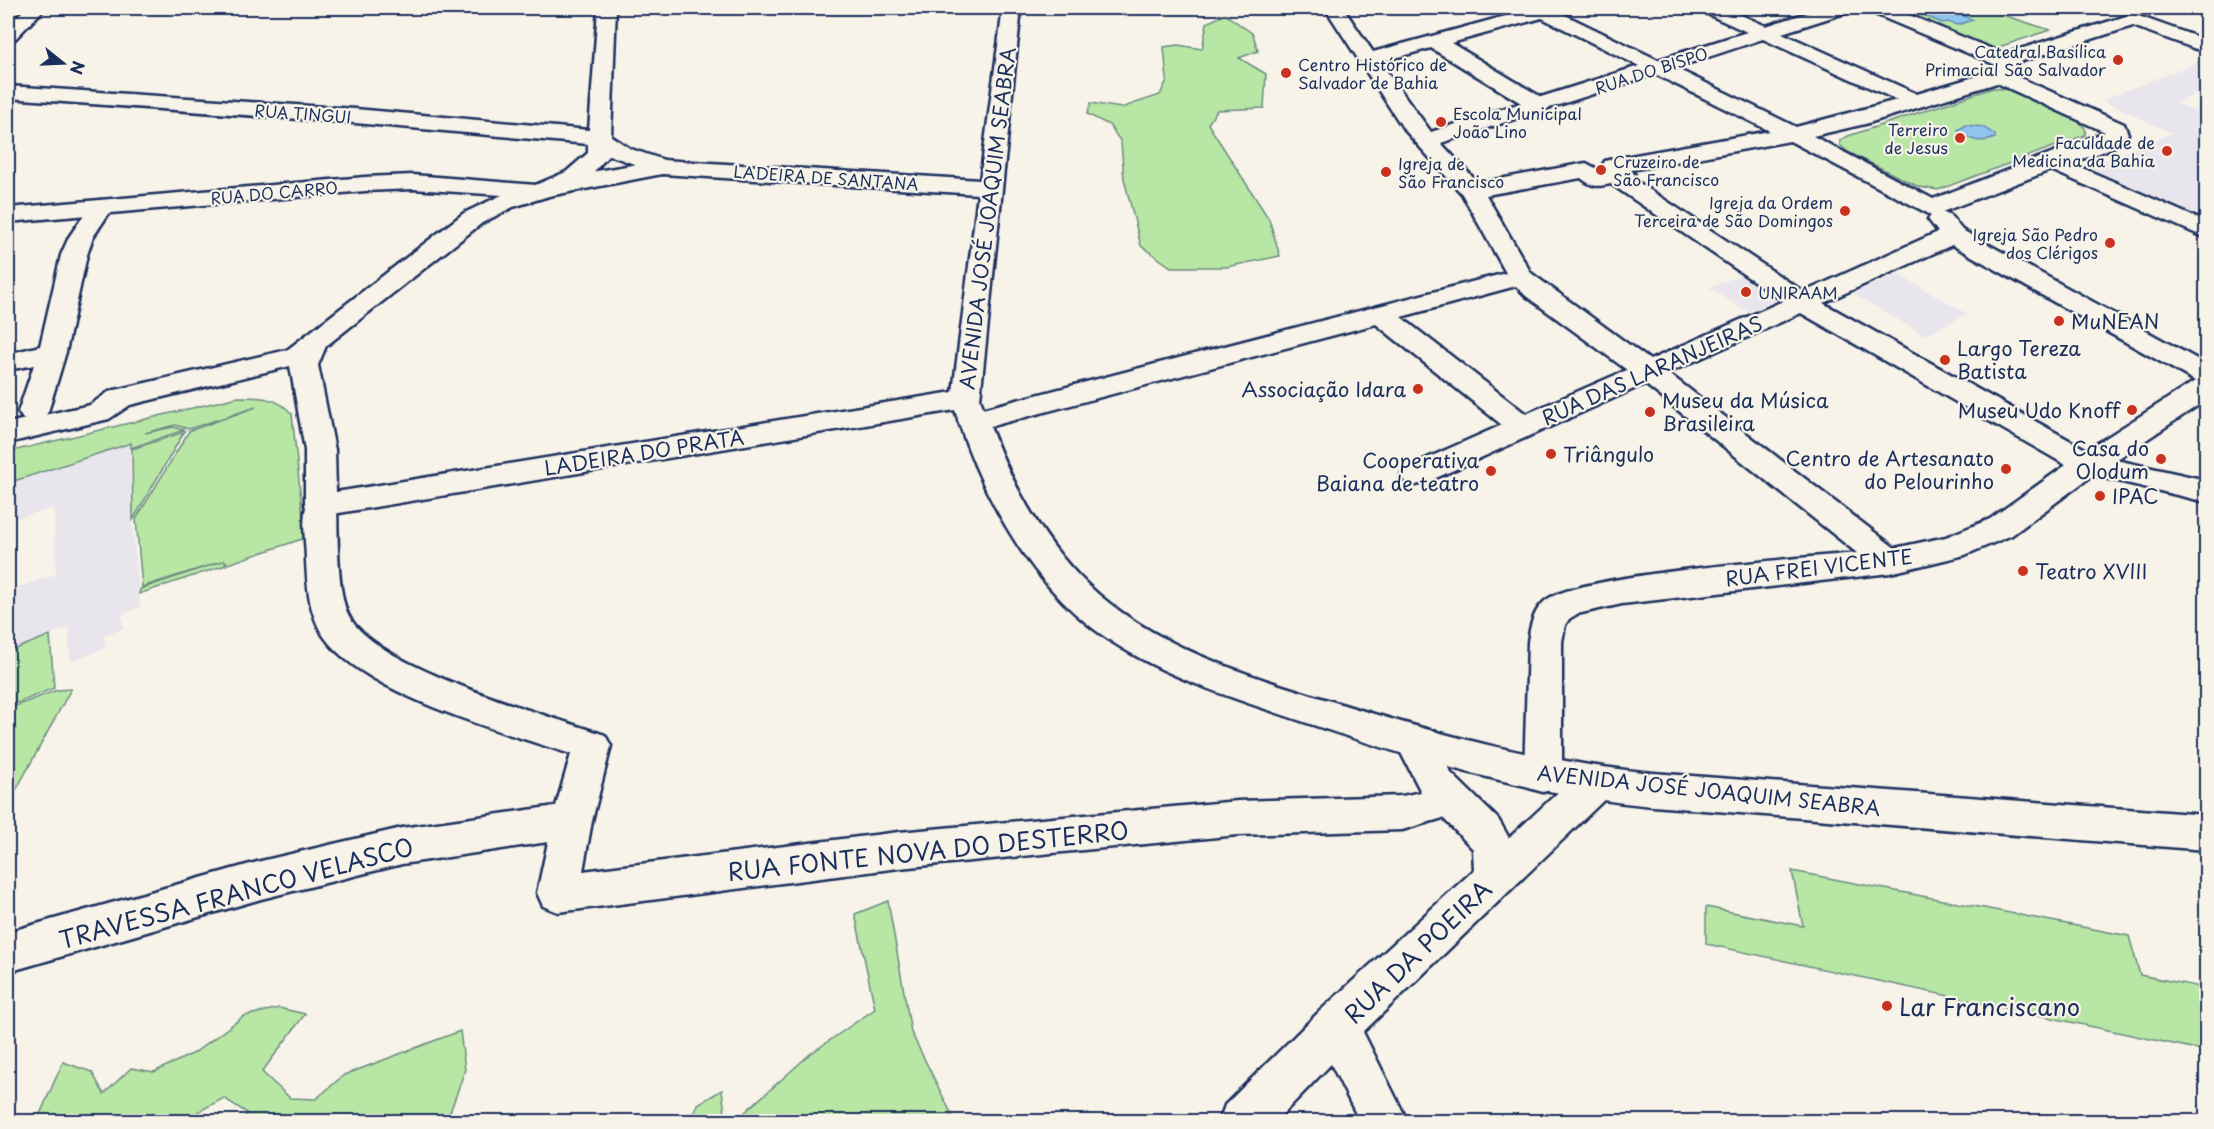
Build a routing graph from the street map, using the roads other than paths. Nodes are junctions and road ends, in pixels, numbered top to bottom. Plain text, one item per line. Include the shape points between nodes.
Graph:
1 (36, 8) edge
2 (607, 8) edge
3 (1012, 8) edge
4 (1334, 8) edge
5 (1710, 8) edge
6 (1841, 8) edge
7 (1877, 8) edge
8 (1546, 9) edge
9 (1766, 33) junction
10 (8, 34) edge
11 (1433, 41) junction
12 (2196, 43) dead end
13 (1369, 59) junction
14 (1659, 67) junction
15 (2000, 69) junction
16 (8, 92) edge
17 (1916, 101) junction
18 (1539, 105) junction
19 (1793, 134) junction
20 (599, 138) junction
21 (1426, 141) junction
22 (2051, 162) junction
23 (662, 167) junction
24 (1615, 177) junction
25 (471, 186) junction
26 (989, 188) junction
27 (541, 191) junction
28 (1472, 191) junction
29 (101, 207) junction
30 (1932, 208) junction
31 (8, 215) edge
32 (473, 218) junction
33 (2206, 231) edge
34 (1953, 235) junction
35 (1521, 277) junction
36 (1803, 303) junction
37 (1379, 313) junction
38 (313, 345) junction
39 (52, 352) junction
40 (8, 362) edge
41 (266, 365) junction
42 (1647, 371) junction
43 (304, 374) junction
44 (2206, 375) edge
45 (2206, 387) edge
46 (120, 398) junction
47 (969, 410) junction
48 (20, 415) edge
49 (1525, 428) junction
50 (8, 433) edge
51 (2088, 464) junction
52 (1416, 475) dead end
53 (2206, 491) edge
54 (321, 505) junction
55 (1890, 561) junction
56 (1416, 745) junction
57 (1543, 776) junction
58 (1595, 783) junction
59 (1447, 797) junction
60 (572, 821) junction
61 (2206, 833) edge
62 (1493, 878) junction
63 (8, 952) edge
64 (1336, 1028) junction
65 (1242, 1122) edge
66 (1385, 1122) edge

1 - 10 street
2 - 20 street
3 - 26 street, AVENIDA JOSÉ JOAQUIM SEABRA
4 - 13 street
5 - 9 street
6 - 9 street, RUA DO BISPO
7 - 15 street
8 - 11 street
8 - 14 street
9 - 14 street, RUA DO BISPO
9 - 17 street
11 - 13 street
11 - 18 street
12 - 15 street via 2133,20
13 - 21 street
14 - 18 street, RUA DO BISPO
14 - 19 street
15 - 17 street
15 - 22 street via 2116,129 2107,141
16 - 20 street, RUA TINGUI
17 - 19 street
18 - 21 street, RUA DO BISPO
19 - 24 street via 1613,166 1623,175
19 - 30 street
20 - 23 street, LADEIRA DE SANTANA via 623,154
20 - 27 street via 599,153 588,168
21 - 28 street
22 - 30 street
22 - 33 street
23 - 26 street, LADEIRA DE SANTANA
23 - 27 street, LADEIRA DE SANTANA
24 - 28 street via 1598,180 1586,170
24 - 36 street
25 - 27 street, RUA DO CARRO
25 - 29 street, RUA DO CARRO via 365,184
25 - 32 street via 481,198
26 - 47 street, AVENIDA JOSÉ JOAQUIM SEABRA
27 - 32 street via 505,202
28 - 35 street
29 - 31 street, RUA DO CARRO
29 - 39 street via 74,255
30 - 34 street
32 - 38 street
34 - 36 street, RUA DAS LARANJEIRAS
34 - 44 street
35 - 37 street, LADEIRA DO PRATA
35 - 42 street
36 - 42 street, RUA DAS LARANJEIRAS
36 - 51 street
37 - 47 street, LADEIRA DO PRATA
37 - 49 street
38 - 41 street via 296,356
38 - 43 street
39 - 40 street
39 - 48 street
41 - 43 street
41 - 46 street
42 - 49 street, RUA DAS LARANJEIRAS
42 - 55 street
43 - 54 street via 320,450
45 - 51 street, RUA FREI VICENTE
46 - 48 street via 103,395
46 - 50 street via 99,412
47 - 54 street, LADEIRA DO PRATA
47 - 56 street, AVENIDA JOSÉ JOAQUIM SEABRA via 982,445 1026,529 1060,577 1110,622 1135,640 1195,668
49 - 52 street, RUA DAS LARANJEIRAS
51 - 53 street
51 - 55 street, RUA FREI VICENTE via 2001,527 1953,547
54 - 60 street, RUA FONTE NOVA DO DESTERRO via 327,595 336,627 367,656 411,680 592,746
55 - 57 street, RUA FREI VICENTE via 1622,591 1557,610 1548,622 1545,642
56 - 57 street, AVENIDA JOSÉ JOAQUIM SEABRA
56 - 59 street
57 - 58 street, AVENIDA JOSÉ JOAQUIM SEABRA
58 - 61 street, AVENIDA JOSÉ JOAQUIM SEABRA
58 - 62 street, RUA DA POEIRA
59 - 60 street, RUA FONTE NOVA DO DESTERRO via 1426,808 1402,813 1238,818 911,849 558,893
59 - 62 street via 1494,846 1497,861
60 - 63 street, TRAVESSA FRANCO VELASCO via 402,846 261,880
62 - 64 street, RUA DA POEIRA
64 - 65 street, RUA DA POEIRA
64 - 66 street

